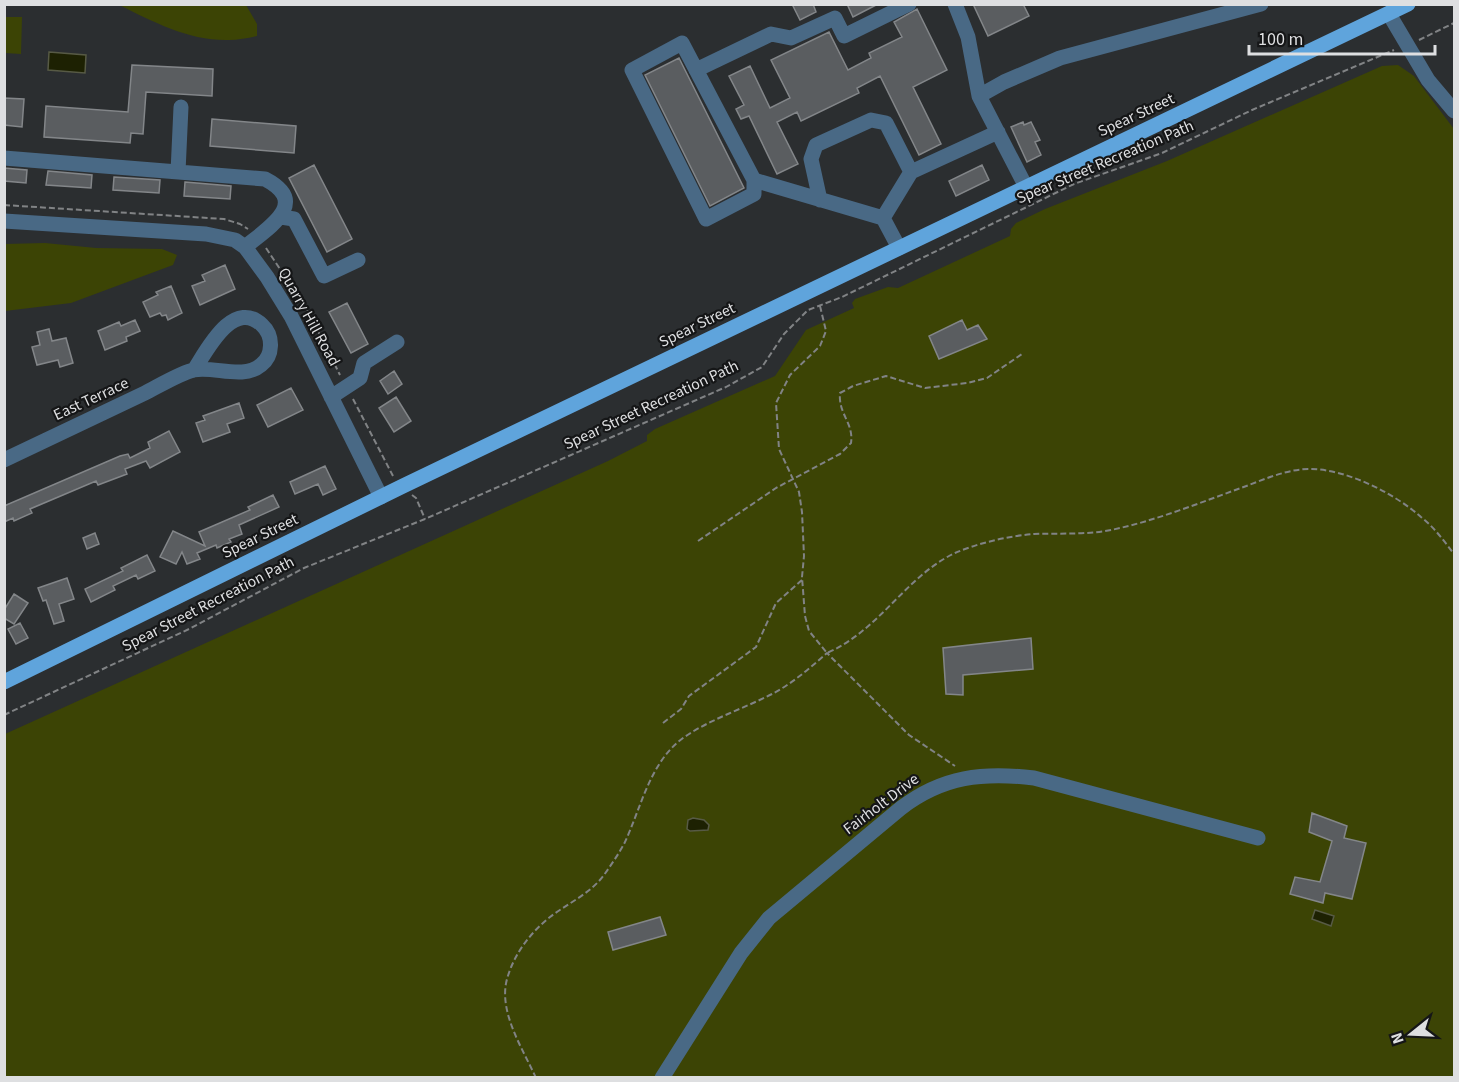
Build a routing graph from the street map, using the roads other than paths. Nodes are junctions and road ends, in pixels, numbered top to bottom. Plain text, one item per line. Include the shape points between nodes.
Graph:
1 (909, 4) edge
2 (955, 4) edge
3 (1261, 4) edge
4 (1408, 4) edge
5 (1389, 14) junction
6 (696, 70) junction
7 (979, 96) junction
8 (181, 107) dead end
9 (1455, 111) edge
10 (998, 132) junction
11 (4, 158) edge
12 (178, 172) junction
13 (911, 172) junction
14 (754, 180) junction
15 (1026, 187) junction
16 (820, 200) junction
17 (281, 217) junction
18 (883, 218) junction
19 (4, 221) edge
20 (245, 247) junction
21 (899, 248) junction
22 (358, 260) dead end
23 (397, 342) dead end
24 (194, 370) junction
25 (332, 397) junction
26 (4, 460) edge
27 (381, 497) junction
28 (4, 682) edge
29 (1258, 838) dead end
30 (662, 1077) edge

1 - 6 street via 844,36 835,18 791,39 771,34
2 - 7 street via 968,37
3 - 7 street via 1060,58
4 - 5 main road, Spear Street
5 - 9 street via 1428,80
5 - 15 main road, Spear Street
6 - 14 street
6 - 14 street via 682,43 632,70 706,219 754,194
7 - 10 street
8 - 12 street
10 - 13 street
10 - 15 street
11 - 12 street
12 - 17 street via 265,180 278,186 284,195 286,205
13 - 16 street via 886,123 871,120 816,145 811,159
13 - 18 street
14 - 16 street
15 - 21 main road, Spear Street
16 - 18 street
17 - 20 street
17 - 22 street via 294,219 324,276
18 - 21 street
19 - 20 street via 219,236
20 - 25 street, Quarry Hill Road via 291,316
21 - 27 main road, Spear Street
23 - 25 street via 364,363 360,378
24 - 24 street, East Terrace via 228,323 244,318 266,329 270,353 252,371
24 - 26 street, East Terrace
25 - 27 street, Quarry Hill Road
27 - 28 main road, Spear Street
29 - 30 street, Fairholt Drive via 1034,778 955,779 934,787 901,808 769,918 741,953

